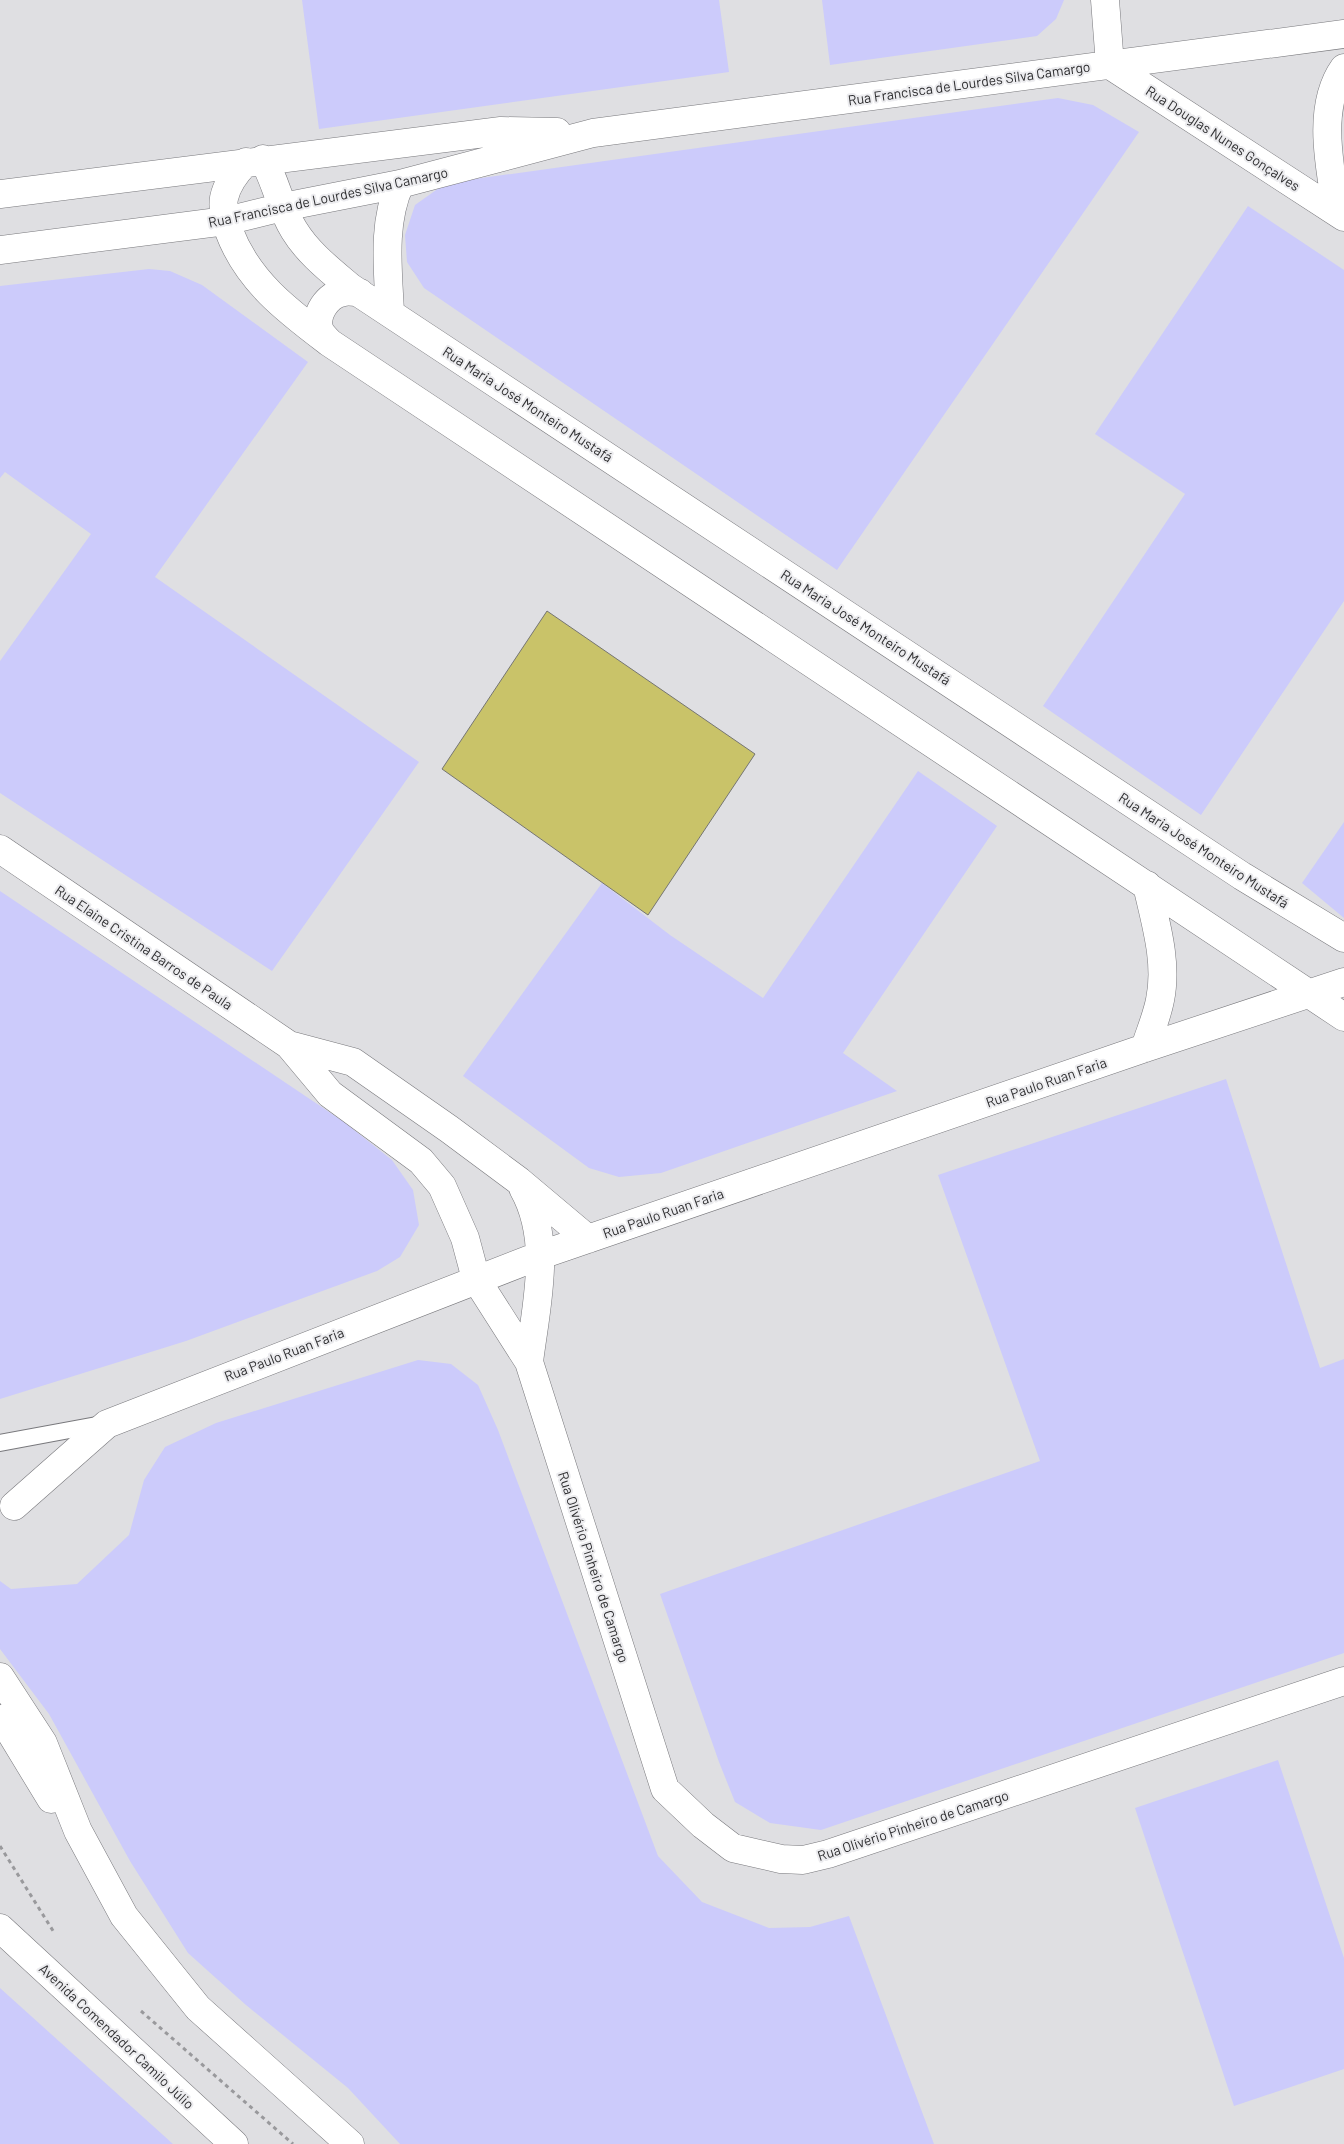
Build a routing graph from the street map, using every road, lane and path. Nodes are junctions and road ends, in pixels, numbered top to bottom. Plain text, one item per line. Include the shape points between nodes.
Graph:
1 (1105, 0) edge
2 (1344, 34) edge
3 (1110, 65) junction
4 (1344, 68) edge
5 (593, 133) junction
6 (255, 160) junction
7 (400, 184) junction
8 (0, 194) edge
9 (283, 207) junction
10 (1340, 215) edge
11 (226, 221) junction
12 (0, 250) edge
13 (360, 292) junction
14 (390, 312) junction
15 (330, 343) junction
16 (0, 850) edge
17 (1147, 885) junction
18 (1344, 938) edge
19 (1344, 982) edge
20 (1306, 994) junction
21 (1344, 1018) edge
22 (289, 1045) junction
23 (1145, 1048) junction
24 (519, 1181) junction
25 (588, 1239) junction
26 (541, 1255) junction
27 (476, 1279) junction
28 (529, 1362) junction
29 (107, 1424) junction
30 (0, 1443) edge
31 (14, 1506) dead end
32 (0, 1677) edge
33 (1344, 1681) edge
34 (0, 1719) edge
35 (78, 1831) junction
36 (0, 1846) edge
37 (0, 1928) edge
38 (58, 1939) dead end
39 (140, 2010) dead end
40 (234, 2144) edge
41 (293, 2144) edge
42 (350, 2144) edge

1 - 3 street
2 - 3 street, Rua Francisca de Lourdes Silva Camargo
3 - 5 street, Rua Francisca de Lourdes Silva Camargo
3 - 10 street, Rua Douglas Nunes Gonçalves
4 - 10 street, Rua Douglas Nunes Gonçalves via 1333,88 1328,127 1330,165
5 - 6 street, Rua Francisca de Lourdes Silva Camargo via 501,131
5 - 7 street, Rua Francisca de Lourdes Silva Camargo
6 - 8 street, Rua Francisca de Lourdes Silva Camargo
6 - 9 street, Rua Maria José Monteiro Mustafá
6 - 11 street via 235,173 224,197
7 - 9 street, Rua Francisca de Lourdes Silva Camargo
7 - 14 street via 395,195 387,244
9 - 11 street, Rua Francisca de Lourdes Silva Camargo
9 - 13 street, Rua Maria José Monteiro Mustafá via 293,229 307,247 327,268
11 - 12 street, Rua Francisca de Lourdes Silva Camargo
11 - 15 street via 234,245 264,290
13 - 14 street, Rua Maria José Monteiro Mustafá
13 - 15 street via 343,292 330,298 323,307 320,330
14 - 18 street, Rua Maria José Monteiro Mustafá via 1242,876
15 - 17 street
16 - 22 street, Rua Elaine Cristina Barros de Paula
17 - 20 street
17 - 23 street via 1159,940 1162,981 1160,1000
19 - 20 street, Rua Paulo Ruan Faria
20 - 21 street
20 - 23 street, Rua Paulo Ruan Faria
22 - 24 street, Rua Elaine Cristina Barros de Paula via 353,1062
22 - 27 street, Rua Elaine Cristina Barros de Paula via 330,1094 421,1161 442,1186 465,1238
23 - 25 street, Rua Paulo Ruan Faria
24 - 25 street, Rua Elaine Cristina Barros de Paula
24 - 26 street, Rua Elaine Cristina Barros de Paula via 536,1219
25 - 26 street, Rua Paulo Ruan Faria
26 - 27 street, Rua Paulo Ruan Faria
26 - 28 street, Rua Olivério Pinheiro de Camargo
27 - 28 street, Rua Olivério Pinheiro de Camargo
27 - 29 street, Rua Paulo Ruan Faria
28 - 33 street, Rua Olivério Pinheiro de Camargo via 665,1788 702,1825 733,1848 781,1859 803,1860 828,1854
29 - 30 lane
29 - 31 street, Rua Paulo Ruan Faria
32 - 35 street via 43,1743
34 - 35 street via 51,1800
35 - 42 street via 124,1916 198,2008
36 - 38 path
37 - 40 street, Avenida Comendador Camilo Júlio
39 - 41 path

